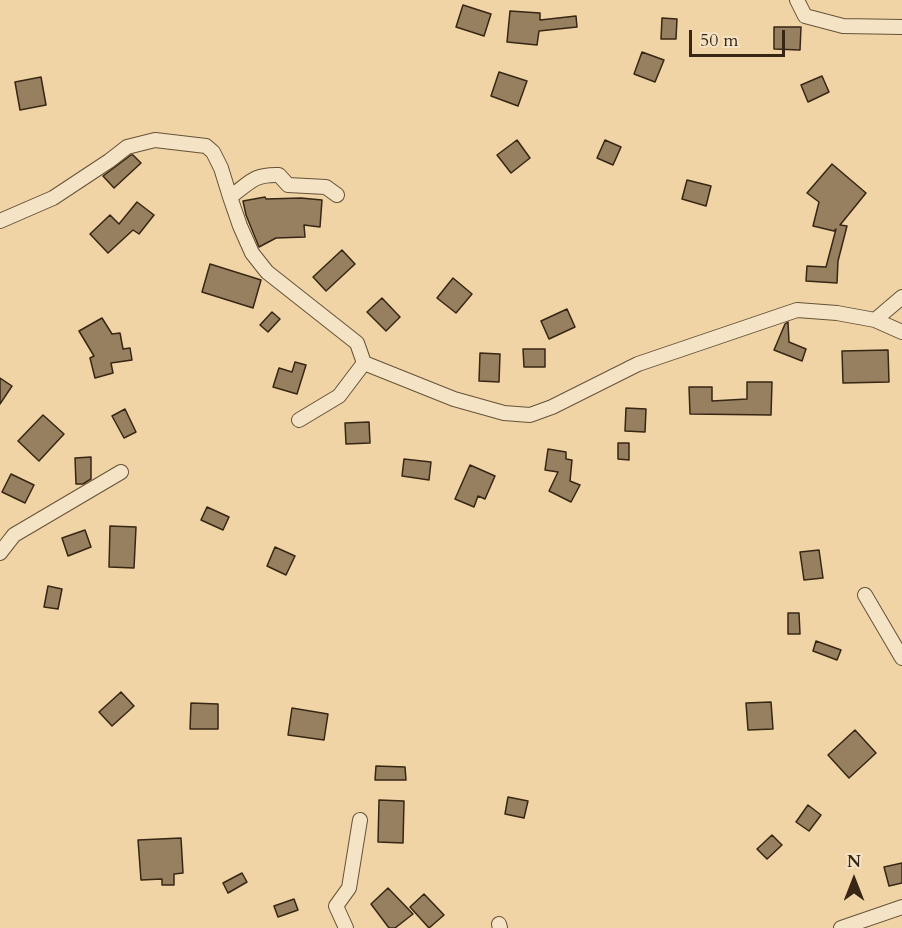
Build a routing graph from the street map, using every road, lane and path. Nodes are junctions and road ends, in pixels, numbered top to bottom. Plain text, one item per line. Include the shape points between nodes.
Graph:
1 (797, 0) edge
2 (902, 27) edge
3 (337, 195) dead end
4 (230, 196) junction
5 (0, 221) edge
6 (902, 297) edge
7 (875, 320) junction
8 (902, 332) edge
9 (364, 363) junction
10 (299, 420) dead end
11 (121, 472) dead end
12 (0, 553) edge
13 (865, 595) dead end
14 (902, 658) edge
15 (360, 820) dead end
16 (902, 907) edge
17 (346, 928) edge
18 (841, 928) edge

1 - 2 street via 805,16 843,26
3 - 4 street via 326,187 288,185 279,175 266,174 254,177
4 - 5 street via 221,168 206,146 154,140 127,147 53,198
4 - 9 street via 252,253 267,272 357,343
6 - 7 street
7 - 8 street
7 - 9 street via 797,310 638,364 530,415 504,413 454,399
9 - 10 street via 339,396
11 - 12 street via 15,535
13 - 14 street
15 - 17 street via 349,888 336,906
16 - 18 street

